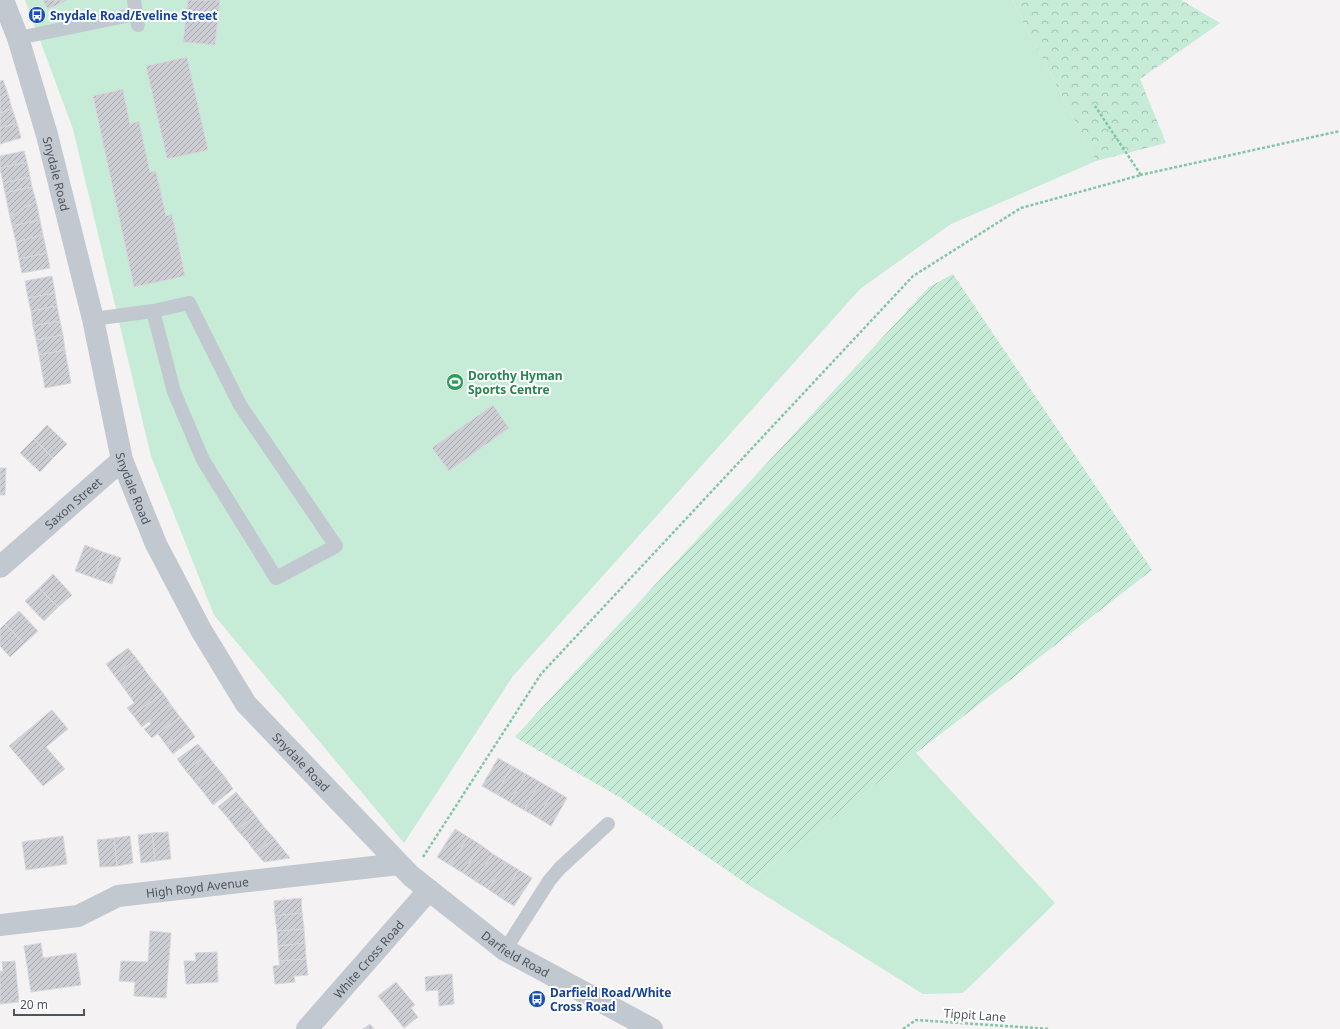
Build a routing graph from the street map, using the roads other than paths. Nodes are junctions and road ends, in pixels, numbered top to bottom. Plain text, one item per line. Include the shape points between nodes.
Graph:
1 (3, 0) edge
2 (136, 13) edge
3 (18, 38) junction
4 (153, 311) junction
5 (93, 319) junction
6 (122, 460) junction
7 (0, 543) edge
8 (24, 546) junction
9 (0, 567) edge
10 (608, 824) dead end
11 (405, 870) junction
12 (429, 890) junction
13 (0, 925) edge
14 (506, 950) junction
15 (307, 1029) edge
16 (652, 1029) edge

1 - 3 street, Snydale Road
2 - 3 lane
3 - 5 street, Snydale Road via 47,135
4 - 4 lane via 174,392 202,460 276,578 336,546 240,405 189,303
4 - 5 lane
5 - 6 street, Snydale Road
6 - 8 street, Saxon Street
6 - 11 street, Snydale Road via 156,544 201,630 246,704
7 - 8 street
8 - 9 street, Saxon Street
10 - 14 lane via 549,881
11 - 12 street, Snydale Road
11 - 13 street, High Royd Avenue via 118,896 78,916
12 - 14 street, Darfield Road
12 - 15 street, White Cross Road
14 - 16 street, Darfield Road

